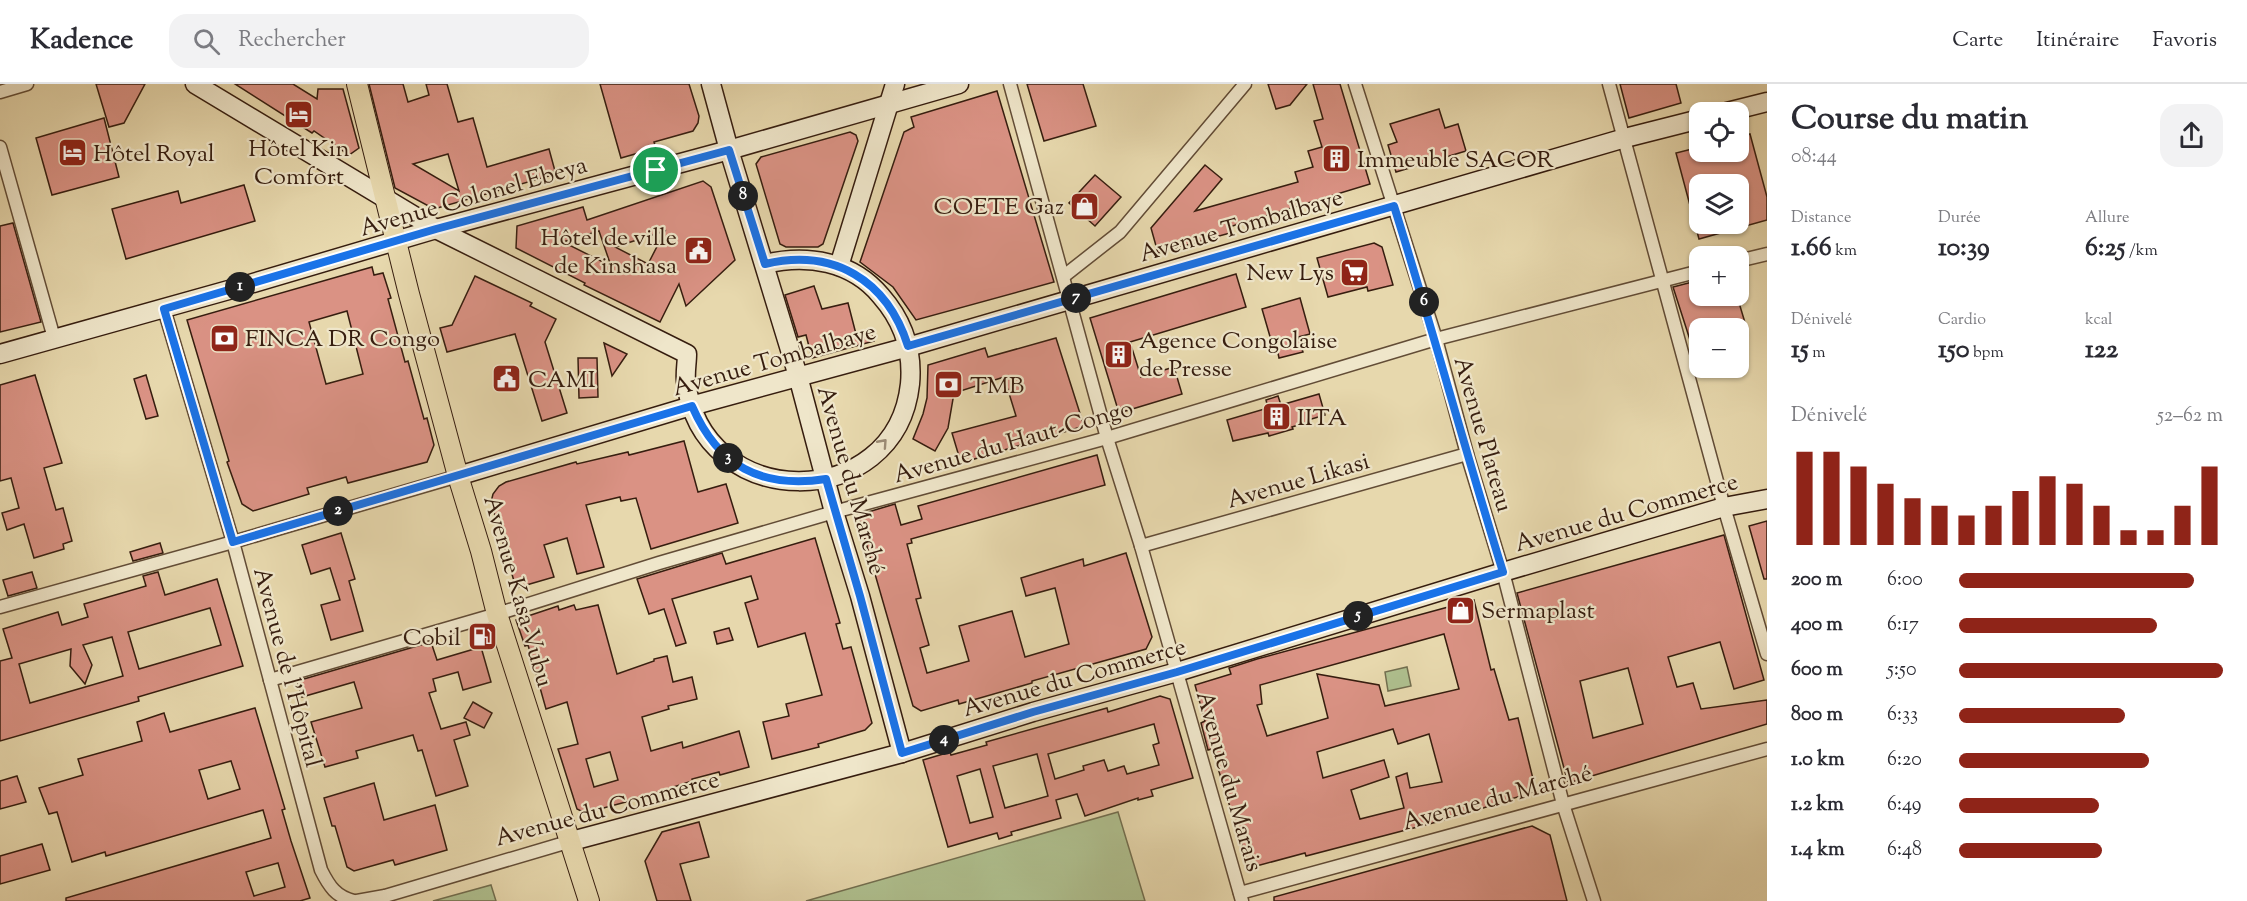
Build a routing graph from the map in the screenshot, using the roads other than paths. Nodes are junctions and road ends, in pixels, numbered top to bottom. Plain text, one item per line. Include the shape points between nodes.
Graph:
1 (27, 84) edge
2 (195, 84) edge
3 (357, 84) edge
4 (711, 84) edge
5 (896, 84) edge
6 (959, 84) edge
7 (1010, 84) edge
8 (1245, 84) edge
9 (1355, 84) edge
10 (1609, 84) edge
11 (0, 92) edge
12 (1767, 102) edge
13 (889, 104) junction
14 (1749, 106) edge
15 (1689, 122) edge
16 (1624, 138) junction
17 (0, 147) edge
18 (729, 150) junction
19 (386, 199) junction
20 (1394, 206) junction
21 (436, 229) junction
22 (396, 241) junction
23 (1767, 254) edge
24 (1749, 258) edge
25 (765, 264) junction
26 (839, 266) junction
27 (1689, 274) edge
28 (1064, 276) junction
29 (1663, 280) junction
30 (1071, 300) junction
31 (164, 309) junction
32 (54, 338) junction
33 (1436, 339) junction
34 (908, 346) junction
35 (0, 354) edge
36 (798, 376) junction
37 (692, 406) junction
38 (1107, 438) junction
39 (1467, 454) junction
40 (458, 476) junction
41 (826, 479) junction
42 (1767, 499) edge
43 (1724, 507) junction
44 (834, 512) junction
45 (233, 542) junction
46 (1141, 546) junction
47 (1503, 572) junction
48 (0, 607) edge
49 (497, 614) junction
50 (1767, 654) edge
51 (1177, 672) junction
52 (270, 680) junction
53 (1767, 749) edge
54 (902, 753) junction
55 (1563, 804) junction
56 (568, 842) junction
57 (337, 894) joint
58 (1241, 897) edge
59 (356, 901) edge
60 (589, 901) edge
61 (1594, 901) edge

1 - 11 street
2 - 19 street
3 - 19 main road, Avenue Kasa-Vubu
4 - 18 street, Avenue du Marché
5 - 13 street
6 - 13 street, Avenue Colonel Ebeya
7 - 28 street, Avenue du Marais
8 - 28 street via 1120,232
9 - 20 street, Avenue Plateau
10 - 16 street
12 - 14 street
13 - 18 street, Avenue Colonel Ebeya
13 - 26 street
15 - 16 street, Avenue Tombalbaye
16 - 20 street, Avenue Tombalbaye
16 - 29 street
17 - 32 street
18 - 21 street, Avenue Colonel Ebeya
18 - 25 street, Avenue du Marché
19 - 21 street
19 - 22 main road, Avenue Kasa-Vubu
20 - 30 street, Avenue Tombalbaye
20 - 33 street, Avenue Plateau
21 - 22 street, Avenue Colonel Ebeya
21 - 37 street via 687,354 686,380
22 - 31 street, Avenue Colonel Ebeya
22 - 40 main road, Avenue Kasa-Vubu
23 - 24 street
25 - 26 street via 802,259
25 - 36 street, Avenue du Marché
26 - 34 street via 876,290 896,316
27 - 29 street, Avenue du Haut-Congo
28 - 30 street, Avenue du Marais
29 - 33 street, Avenue du Haut-Congo
29 - 43 street
30 - 34 street, Avenue Tombalbaye
30 - 38 street, Avenue du Marais
31 - 32 street, Avenue Colonel Ebeya
31 - 45 street, Avenue de l’Hôpital
32 - 35 street, Avenue Colonel Ebeya
33 - 38 street, Avenue du Haut-Congo
33 - 39 street, Avenue Plateau
34 - 36 street, Avenue Tombalbaye
41 -> 34 street via 849,471 870,457 900,419 911,371
36 - 37 street, Avenue Tombalbaye
36 - 41 street, Avenue du Marché
37 - 40 street, Avenue Tombalbaye
37 - 41 street via 712,442 744,469 784,482
38 - 44 street, Avenue du Haut-Congo
38 - 46 street, Avenue du Marais
39 - 46 street, Avenue Likasi
39 - 47 street, Avenue Plateau
40 - 45 street, Avenue Tombalbaye
40 - 49 main road, Avenue Kasa-Vubu
41 - 44 street, Avenue du Marché
42 - 43 street, Avenue du Commerce
43 - 47 street, Avenue du Commerce
43 - 50 street
44 - 49 street, Avenue du Haut-Congo
44 - 54 street, Avenue du Marché
45 - 48 street, Avenue Tombalbaye
45 - 52 street, Avenue de l’Hôpital
46 - 51 street, Avenue du Marais
47 - 51 street, Avenue du Commerce
47 - 55 street, Avenue Plateau
49 - 52 street, Avenue du Haut-Congo
49 - 56 main road, Avenue Kasa-Vubu
51 - 54 street, Avenue du Commerce
51 - 58 street, Avenue du Marais
52 - 57 street, Avenue de l’Hôpital via 321,870
53 - 55 street, Avenue du Marché
54 - 56 street, Avenue du Commerce
55 - 58 street, Avenue du Marché
55 - 61 street, Avenue Plateau
56 - 59 street, Avenue du Commerce via 386,896
56 - 60 main road, Avenue Kasa-Vubu
57 - 59 street, Avenue du Commerce

